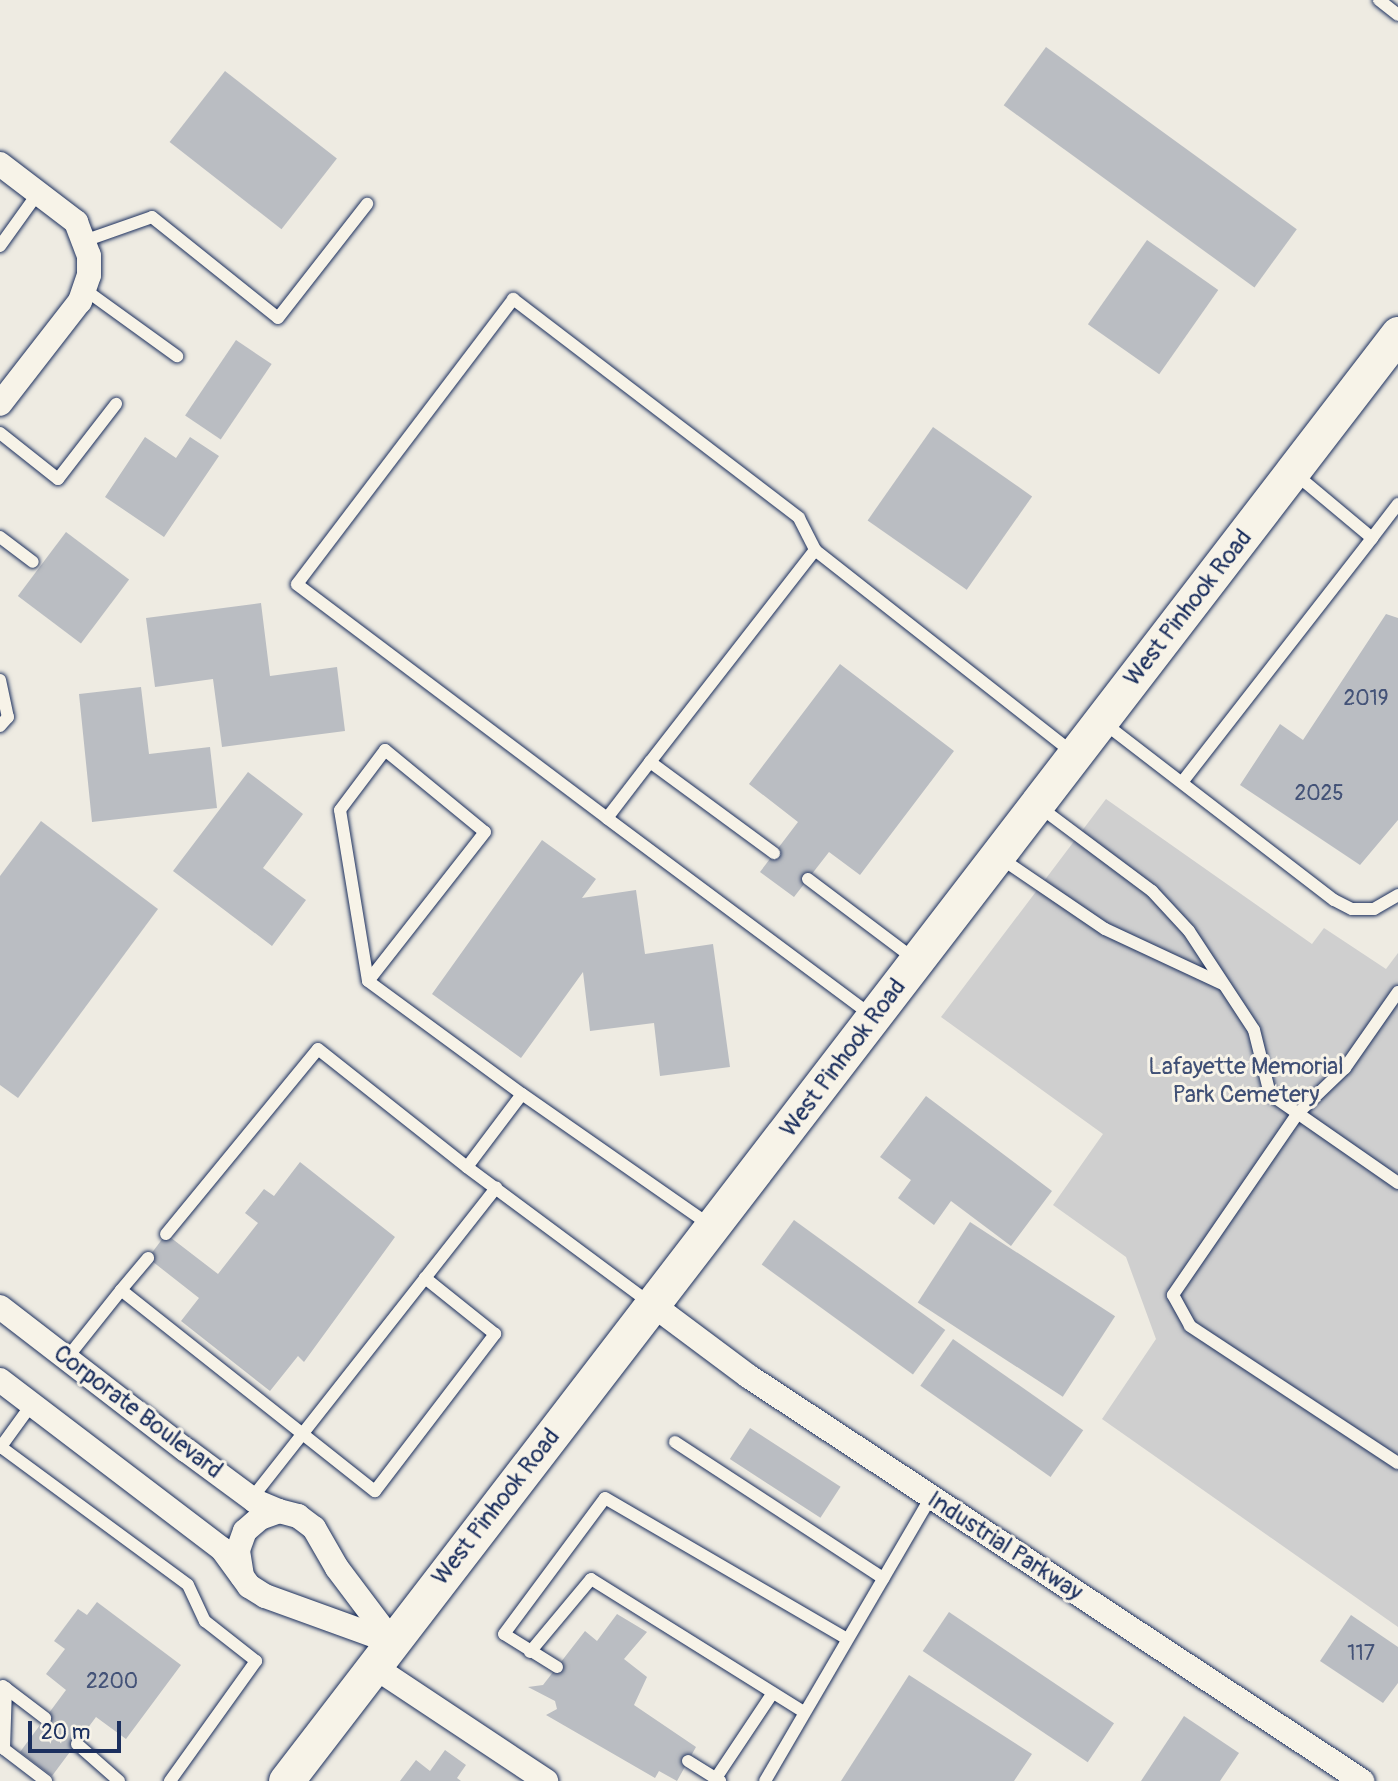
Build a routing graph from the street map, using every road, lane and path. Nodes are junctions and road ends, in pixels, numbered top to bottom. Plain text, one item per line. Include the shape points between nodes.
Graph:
1 (1378, 0) edge
2 (1398, 15) edge
3 (0, 164) edge
4 (38, 193) junction
5 (368, 204) dead end
6 (0, 246) edge
7 (86, 248) junction
8 (84, 289) junction
9 (1398, 334) edge
10 (177, 356) dead end
11 (0, 404) edge
12 (116, 404) dead end
13 (0, 433) edge
14 (1293, 472) junction
15 (1398, 504) edge
16 (0, 537) edge
17 (1372, 538) junction
18 (815, 550) junction
19 (33, 562) dead end
20 (0, 680) edge
21 (1101, 721) junction
22 (0, 726) edge
23 (1074, 755) junction
24 (650, 762) junction
25 (1183, 781) junction
26 (1037, 805) junction
27 (607, 818) junction
28 (774, 853) dead end
29 (998, 856) junction
30 (808, 879) dead end
31 (1398, 895) edge
32 (917, 961) junction
33 (368, 981) junction
34 (1223, 984) junction
35 (1398, 992) edge
36 (874, 1017) junction
37 (522, 1094) junction
38 (1298, 1113) junction
39 (467, 1167) junction
40 (1398, 1183) edge
41 (496, 1188) junction
42 (713, 1227) junction
43 (166, 1234) dead end
44 (148, 1258) dead end
45 (425, 1278) junction
46 (121, 1290) junction
47 (653, 1305) junction
48 (0, 1307) edge
49 (67, 1358) junction
50 (0, 1380) edge
51 (32, 1404) junction
52 (303, 1433) junction
53 (675, 1442) dead end
54 (0, 1448) edge
55 (1398, 1463) edge
56 (931, 1497) junction
57 (252, 1499) junction
58 (279, 1511) junction
59 (242, 1576) junction
60 (883, 1577) junction
61 (847, 1639) junction
62 (530, 1652) junction
63 (383, 1654) junction
64 (557, 1667) dead end
65 (3, 1686) edge
66 (772, 1693) junction
67 (804, 1712) junction
68 (45, 1718) dead end
69 (77, 1744) dead end
70 (688, 1762) dead end
71 (718, 1780) edge
72 (46, 1781) edge
73 (118, 1781) edge
74 (170, 1781) edge
75 (286, 1781) edge
76 (546, 1781) edge
77 (765, 1781) edge
78 (1363, 1781) edge

1 - 2 lane
3 - 4 street
4 - 6 lane
4 - 7 street via 76,222
5 - 7 lane via 278,318 152,217
7 - 8 street
8 - 10 lane
8 - 11 street via 80,301
9 - 14 main road, West Pinhook Road
12 - 13 lane via 58,479
14 - 17 lane
14 - 21 main road, West Pinhook Road
15 - 17 lane
16 - 19 lane
17 - 25 lane
18 - 23 lane
18 - 24 lane
18 - 27 lane via 799,518 513,299 297,584
20 - 22 lane via 8,717
21 - 23 main road, West Pinhook Road
21 - 25 lane
23 - 26 main road, West Pinhook Road
24 - 27 lane
24 - 28 lane
25 - 31 lane via 1334,900 1352,909 1374,909
26 - 29 main road, West Pinhook Road
26 - 34 lane via 1152,891 1189,931
27 - 36 lane
29 - 32 main road, West Pinhook Road
29 - 34 lane via 1105,929
30 - 32 lane
32 - 36 main road, West Pinhook Road
33 - 33 lane via 485,832 385,750 340,810
33 - 37 lane
34 - 38 lane via 1254,1030 1270,1094
35 - 38 lane via 1345,1068
36 - 42 main road, West Pinhook Road
37 - 39 lane
37 - 42 lane
38 - 40 lane
38 - 55 lane via 1173,1295 1190,1326
39 - 41 lane
39 - 43 lane via 318,1049
41 - 45 lane
41 - 47 lane
42 - 47 main road, West Pinhook Road
44 - 46 lane
45 - 52 lane
45 - 52 lane via 495,1334 375,1491
46 - 49 lane
46 - 52 lane
47 - 56 street, Industrial Parkway via 748,1376
47 - 63 main road, West Pinhook Road
48 - 49 street, Corporate Boulevard
49 - 57 street, Corporate Boulevard
50 - 51 street
51 - 54 lane
51 - 59 street via 222,1549
52 - 57 lane
53 - 60 lane
54 - 74 lane via 188,1585 205,1621 256,1661
56 - 60 lane
56 - 78 street, Industrial Parkway
57 - 58 street, Corporate Boulevard
58 - 59 street via 260,1518 245,1531 238,1550
58 - 63 street, Corporate Boulevard via 298,1516 314,1528
59 - 63 street via 265,1596
60 - 61 lane
61 - 62 lane via 605,1498 504,1634
61 - 67 lane
62 - 64 lane
62 - 66 lane via 591,1579
63 - 75 main road, West Pinhook Road
63 - 76 street
65 - 68 lane
65 - 72 lane via 4,1749
66 - 67 lane
66 - 71 lane
67 - 77 lane
69 - 73 lane
70 - 71 lane

